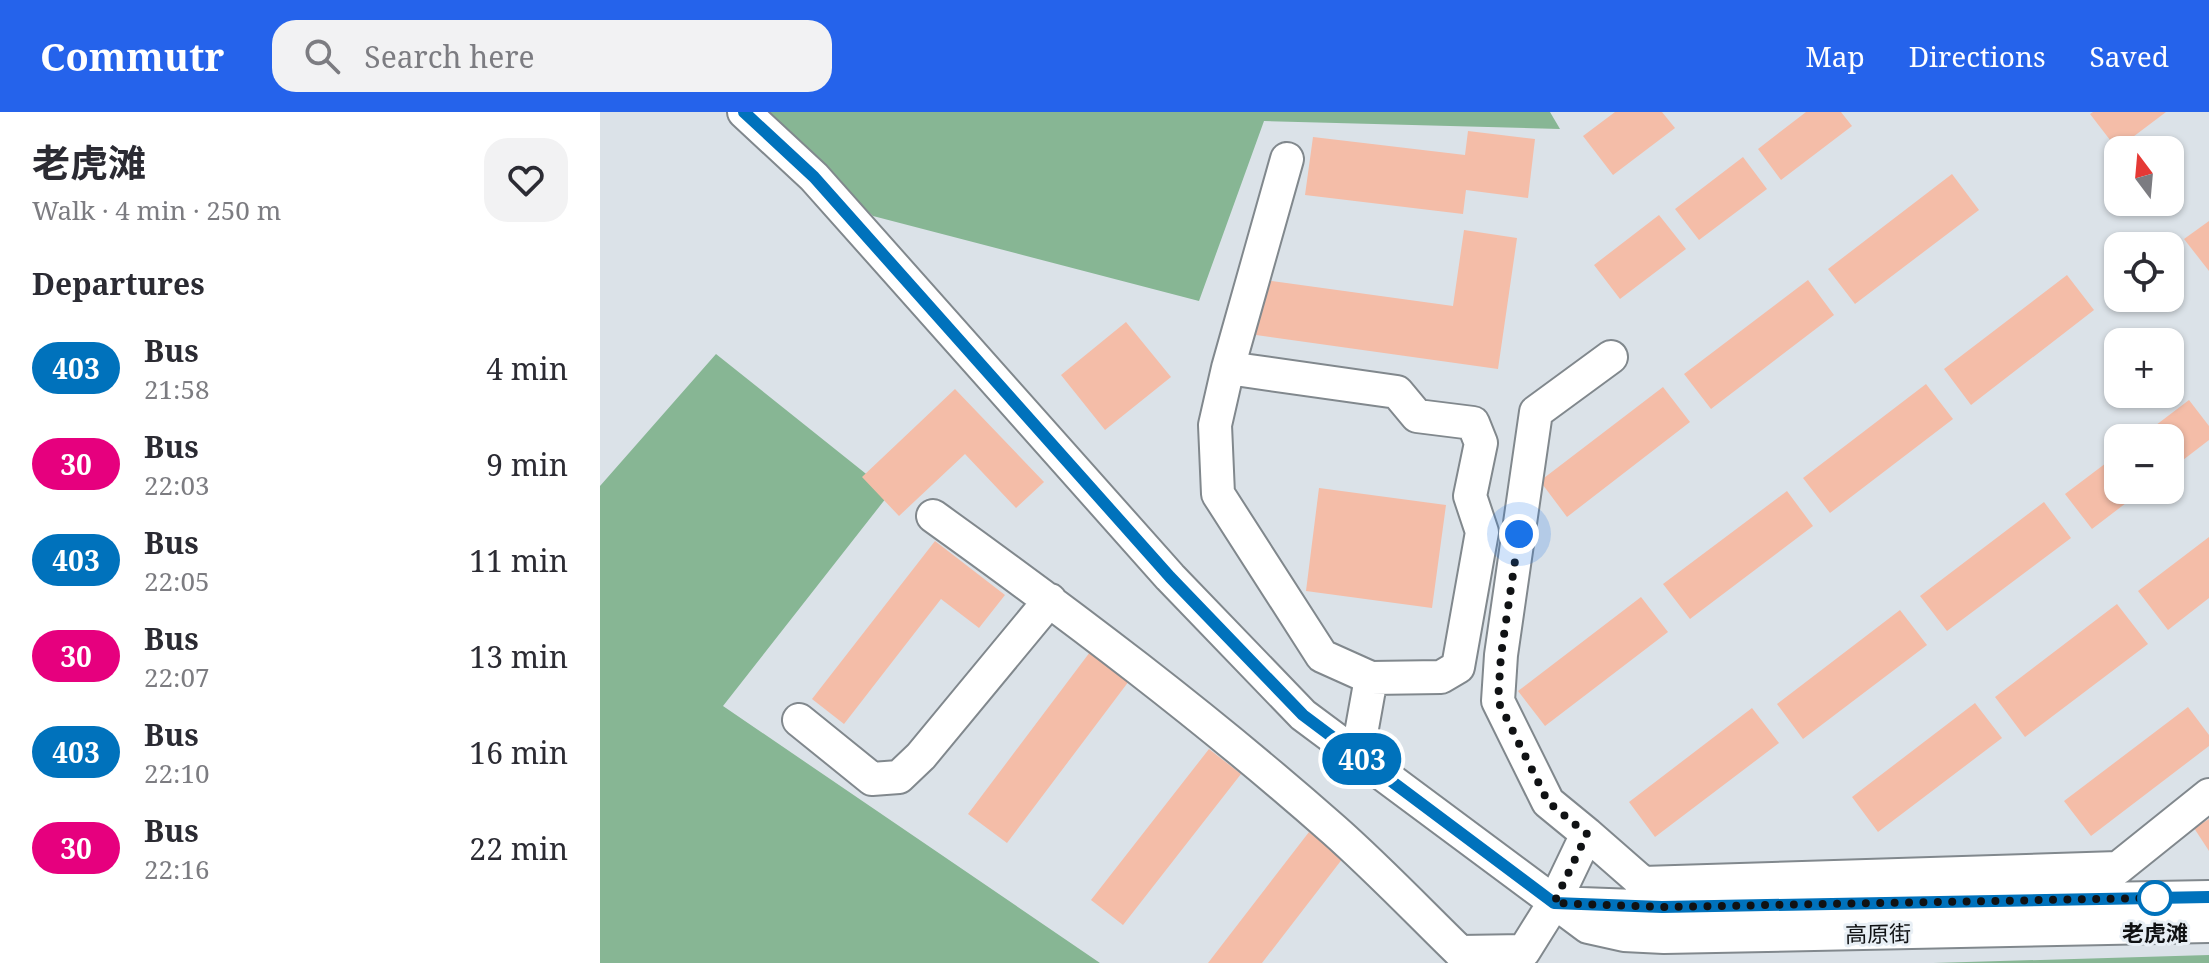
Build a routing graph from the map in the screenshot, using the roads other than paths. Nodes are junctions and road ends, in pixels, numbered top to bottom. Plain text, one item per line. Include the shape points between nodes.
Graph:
1 (744, 112) edge
2 (1287, 159) dead end
3 (1611, 357) dead end
4 (1228, 368) junction
5 (933, 516) dead end
6 (1050, 600) junction
7 (1371, 678) junction
8 (799, 720) dead end
9 (1357, 756) junction
10 (2209, 795) edge
11 (1587, 834) junction
12 (2209, 897) edge
13 (1554, 903) junction
14 (2209, 926) edge

1 - 9 street, 高原街 via 814,177 1181,588 1303,715
2 - 4 street
3 - 11 street via 1536,412 1498,701 1548,802
4 - 7 street via 1215,425 1218,494 1322,656
4 - 7 street via 1397,392 1417,416 1473,423 1481,443 1470,496 1482,532 1458,667 1441,677
5 - 6 street
6 - 8 street via 899,777 872,779
6 - 13 street via 1147,673 1335,831 1460,952 1524,951
7 - 9 street
9 - 13 street, 高原街
10 - 11 street via 2118,868 1643,883
11 - 13 street
12 - 13 street, 高原街 via 1662,907
13 - 14 street, 高原街 via 1588,927 1664,937

